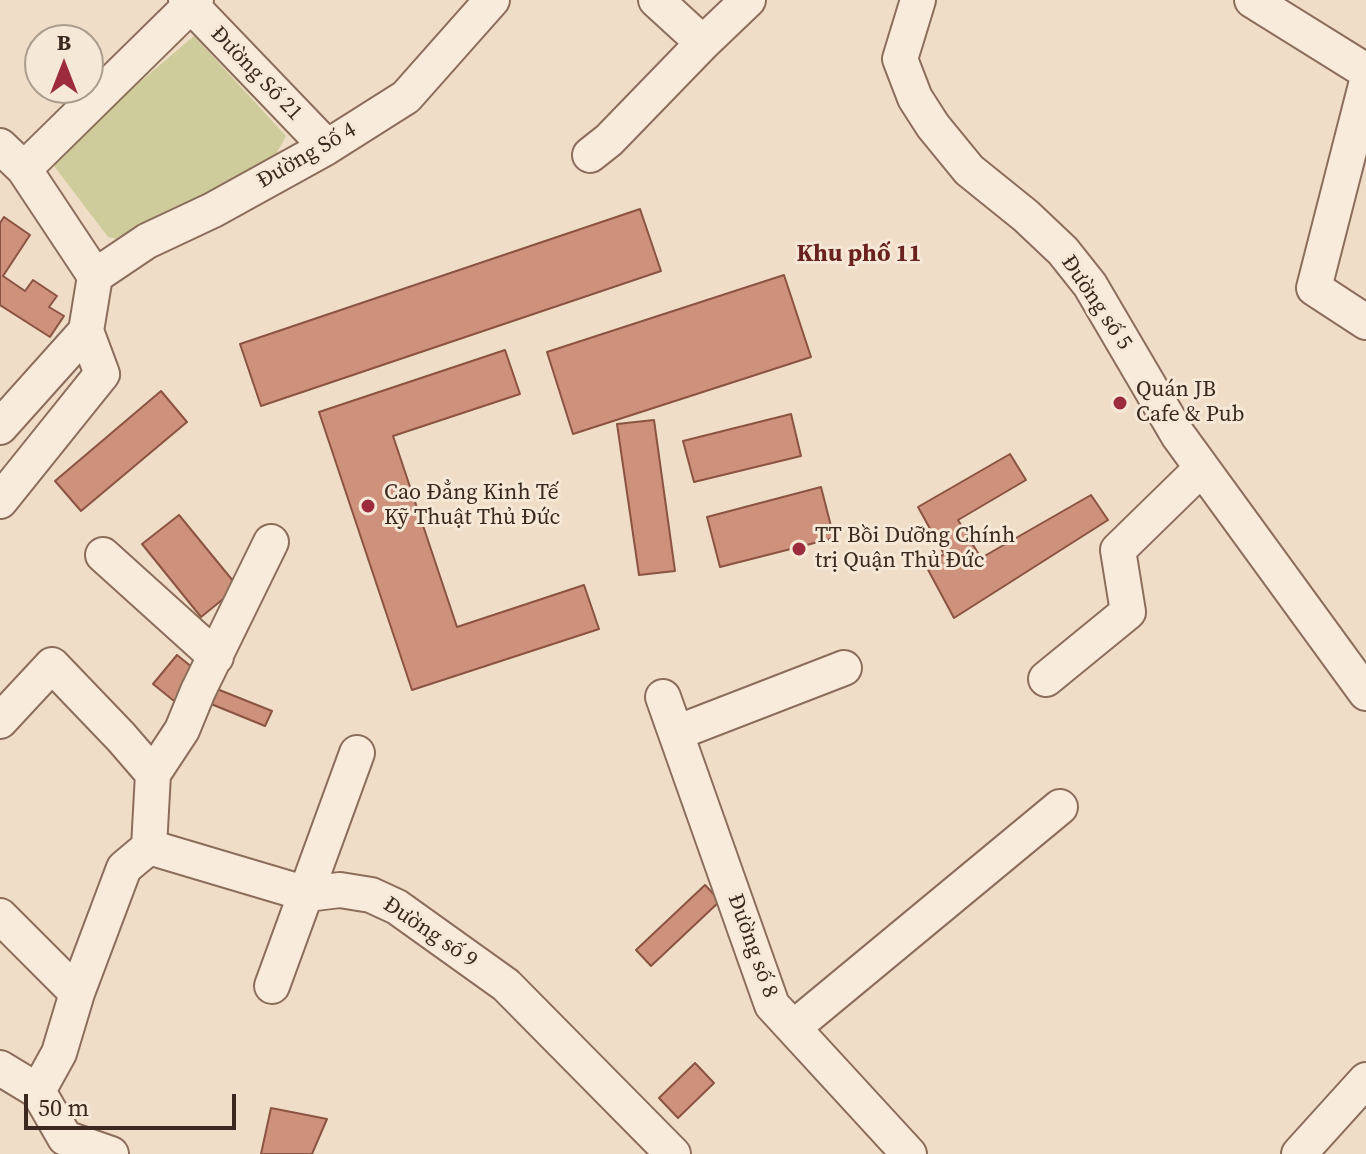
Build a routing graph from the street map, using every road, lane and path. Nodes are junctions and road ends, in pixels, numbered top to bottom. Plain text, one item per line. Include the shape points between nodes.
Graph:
1 (492, 0) edge
2 (656, 0) edge
3 (748, 0) edge
4 (918, 0) edge
5 (1252, 0) edge
6 (191, 2) edge
7 (703, 43) junction
8 (1366, 71) edge
9 (1366, 85) edge
10 (327, 147) junction
11 (590, 155) dead end
12 (12, 158) edge
13 (95, 276) junction
14 (1366, 322) edge
15 (86, 331) junction
16 (0, 427) edge
17 (1202, 468) junction
18 (0, 501) edge
19 (271, 542) dead end
20 (103, 555) dead end
21 (216, 657) junction
22 (844, 668) dead end
23 (1046, 679) dead end
24 (1366, 693) edge
25 (663, 697) dead end
26 (0, 721) edge
27 (676, 733) junction
28 (357, 753) dead end
29 (153, 774) junction
30 (1060, 807) dead end
31 (149, 847) junction
32 (307, 894) junction
33 (0, 916) edge
34 (272, 986) dead end
35 (77, 993) junction
36 (793, 1028) junction
37 (0, 1068) edge
38 (1366, 1080) edge
39 (38, 1091) junction
40 (111, 1154) edge
41 (673, 1154) edge
42 (909, 1154) edge
43 (1299, 1154) edge

1 - 10 street, Đường Số 4 via 406,97
2 - 7 street
3 - 7 street
4 - 17 street, Đường số 5 via 900,59 915,98 969,170 1063,251 1090,285
5 - 8 street
6 - 10 street, Đường Số 21
6 - 12 street
7 - 11 street
9 - 14 street via 1314,288
10 - 13 street, Đường Số 4 via 147,241
12 - 13 street
13 - 15 street
15 - 16 street
15 - 18 street via 102,374
17 - 23 street via 1118,550 1128,612
17 - 24 street, Đường số 5
19 - 21 street
20 - 21 street
21 - 29 street via 182,730
22 - 27 street
25 - 27 street, Đường số 8
26 - 29 street via 52,665
27 - 36 street, Đường số 8 via 772,1005
28 - 32 street
29 - 31 street
30 - 36 street
31 - 32 street, Đường số 9
31 - 35 street via 124,868
32 - 34 street
32 - 41 street, Đường số 9 via 340,890 371,895 397,907 506,985
33 - 35 street
35 - 39 street via 59,1053
36 - 42 street, Đường số 8
37 - 39 street
38 - 43 street
39 - 40 street via 65,1138

